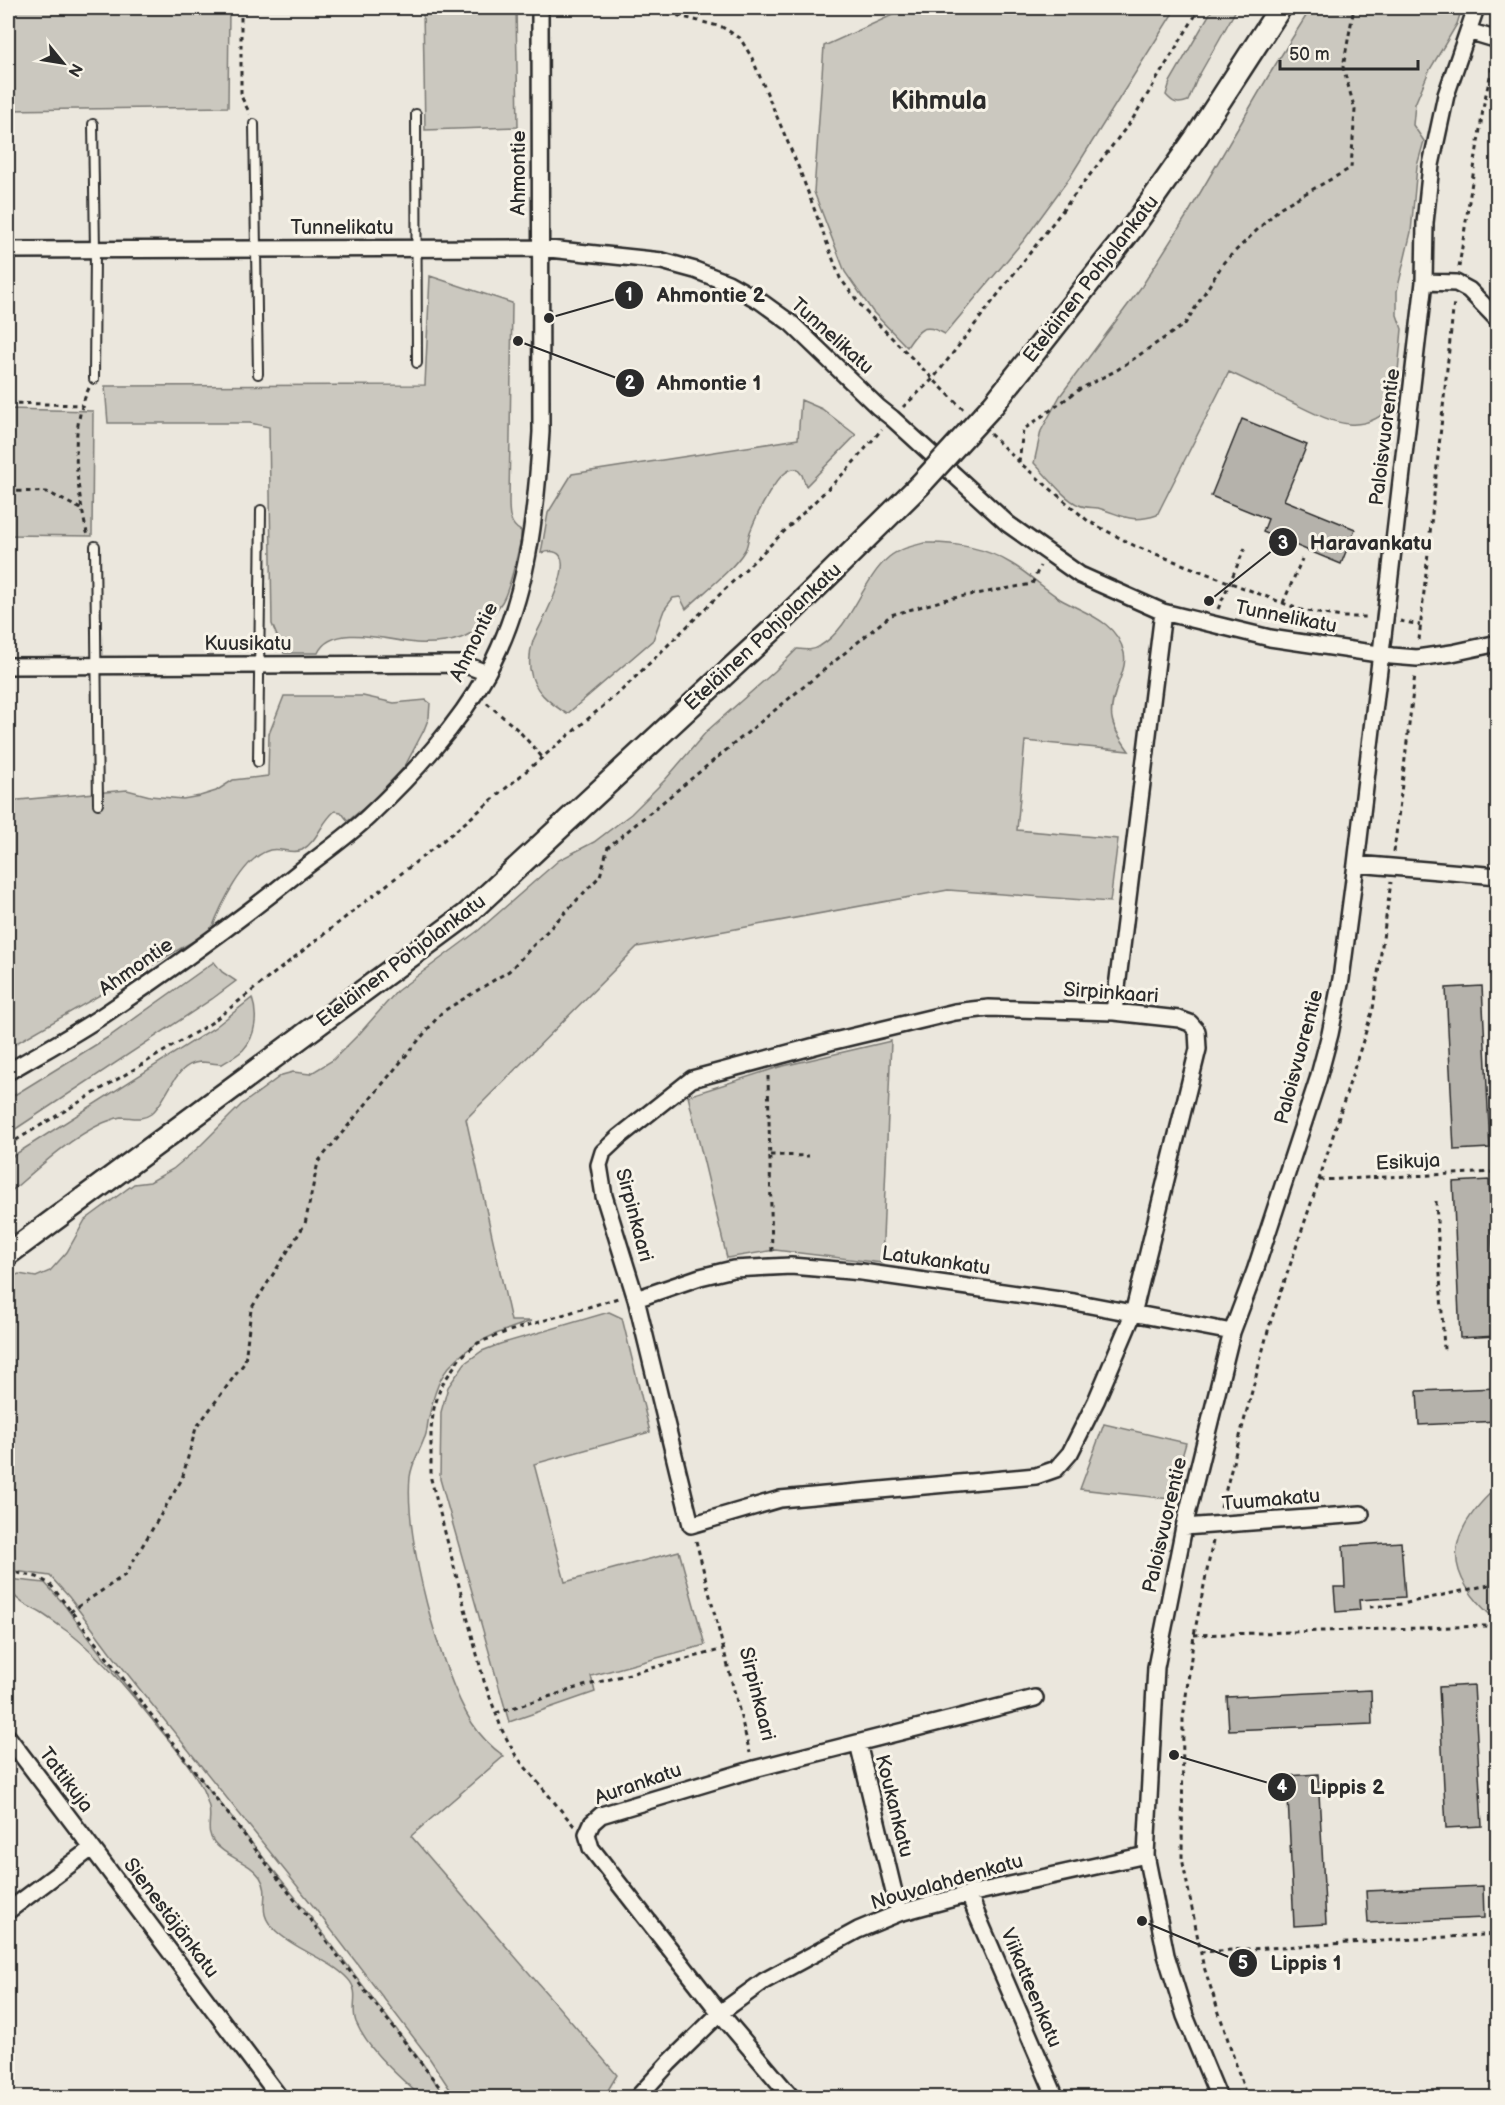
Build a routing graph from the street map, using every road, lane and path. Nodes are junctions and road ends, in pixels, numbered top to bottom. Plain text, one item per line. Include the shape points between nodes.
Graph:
1 (241, 8) edge
2 (540, 8) edge
3 (624, 8) edge
4 (1200, 8) edge
5 (1280, 8) edge
6 (1353, 8) edge
7 (1476, 8) edge
8 (1468, 31) junction
9 (1497, 40) edge
10 (416, 114) dead end
11 (93, 124) dead end
12 (254, 124) joint
13 (540, 248) junction
14 (255, 249) junction
15 (418, 249) junction
16 (8, 250) edge
17 (95, 250) junction
18 (1424, 282) junction
19 (1497, 320) edge
20 (417, 363) dead end
21 (258, 374) dead end
22 (94, 378) joint
23 (933, 379) junction
24 (8, 403) edge
25 (81, 405) junction
26 (967, 412) dead end
27 (892, 418) junction
28 (984, 429) dead end
29 (1019, 462) junction
30 (8, 490) edge
31 (83, 510) junction
32 (261, 510) dead end
33 (95, 546) joint
34 (1245, 548) dead end
35 (1047, 551) junction
36 (1302, 559) dead end
37 (1230, 582) junction
38 (1283, 603) junction
39 (1163, 612) junction
40 (1369, 616) dead end
41 (1403, 622) dead end
42 (1211, 623) junction
43 (1420, 625) dead end
44 (1497, 644) edge
45 (1381, 655) junction
46 (260, 665) junction
47 (8, 666) edge
48 (98, 666) junction
49 (487, 673) junction
50 (474, 693) junction
51 (542, 758) junction
52 (258, 762) dead end
53 (98, 804) dead end
54 (1356, 864) junction
55 (1497, 876) edge
56 (1493, 964) dead end
57 (1496, 976) edge
58 (1114, 1012) junction
59 (764, 1059) junction
60 (8, 1072) edge
61 (1497, 1086) edge
62 (8, 1144) edge
63 (770, 1155) junction
64 (809, 1156) dead end
65 (136, 1159) junction
66 (1497, 1172) edge
67 (1319, 1180) dead end
68 (1436, 1201) dead end
69 (8, 1237) edge
70 (8, 1254) edge
71 (773, 1267) junction
72 (635, 1296) junction
73 (1133, 1314) junction
74 (1232, 1332) junction
75 (1444, 1350) dead end
76 (1361, 1514) dead end
77 (691, 1525) junction
78 (1184, 1527) junction
79 (8, 1571) edge
80 (1497, 1583) edge
81 (1370, 1607) dead end
82 (70, 1612) junction
83 (1497, 1629) edge
84 (1194, 1635) dead end
85 (724, 1649) junction
86 (1035, 1698) dead end
87 (496, 1713) junction
88 (8, 1737) edge
89 (858, 1743) junction
90 (754, 1769) junction
91 (587, 1834) junction
92 (92, 1848) junction
93 (1146, 1855) junction
94 (969, 1894) junction
95 (8, 1911) edge
96 (899, 1913) junction
97 (1497, 1934) edge
98 (1200, 1952) dead end
99 (720, 2013) junction
100 (279, 2097) edge
101 (448, 2097) edge
102 (638, 2097) edge
103 (792, 2097) edge
104 (1056, 2097) edge
105 (1219, 2097) edge

1 - 12 path via 241,96
2 - 13 street, Ahmontie
3 - 23 path via 664,12 722,27 740,38 800,171 840,278 865,310
4 - 23 path via 1132,120
5 - 65 main road, Eteläinen Pohjolankatu, bridge via 1133,227 993,405 919,486 781,622 466,915
6 - 29 path via 1343,66 1355,110 1351,168 1281,207 1224,262 1185,324 1080,389 1023,430
7 - 8 street, Paloisvuorentie
8 - 9 street
8 - 18 street, Paloisvuorentie via 1446,95 1431,165
10 - 15 lane
11 - 17 lane
12 - 14 lane
13 - 15 street, Tunnelikatu
13 - 27 street, Tunnelikatu via 662,261 728,283 792,324
13 - 49 street, Ahmontie via 541,432 533,524 519,594
14 - 15 street, Tunnelikatu
14 - 17 street, Tunnelikatu
14 - 21 lane
15 - 20 lane
16 - 17 street, Tunnelikatu
17 - 22 lane
18 - 19 street via 1456,283 1469,290
18 - 45 street, Paloisvuorentie
22 - 25 path
23 - 26 path
23 - 27 path
24 - 25 path
25 - 31 path via 76,457
27 - 35 street, Tunnelikatu via 1008,524
27 - 51 path via 847,470 629,683
28 - 29 path
29 - 37 path via 1088,520 1135,546
30 - 31 path via 47,492
31 - 33 path via 87,533
32 - 46 lane
33 - 48 lane
34 - 37 path
35 - 39 street, Tunnelikatu via 1080,574
35 - 82 path via 1032,584 948,599 891,615 608,847 600,876 509,971 442,1012 318,1162 305,1224 251,1309 245,1362 196,1428 182,1479 125,1575
36 - 38 path
37 - 38 path
37 - 42 path
38 - 40 path via 1315,614
39 - 42 street, Tunnelikatu
39 - 58 street
41 - 43 path
42 - 45 street, Tunnelikatu via 1270,638
44 - 45 street, Tunnelikatu via 1417,658
45 - 54 street, Paloisvuorentie
46 - 48 street, Kuusikatu
46 - 49 street, Kuusikatu via 463,664
46 - 52 lane
47 - 48 street, Kuusikatu
48 - 53 lane
49 - 50 street, Ahmontie
50 - 51 path via 519,731
50 - 60 street, Ahmontie via 432,749 368,817 232,926 103,1015
51 - 62 path via 211,1023
54 - 55 street
54 - 74 street, Paloisvuorentie via 1330,1034
56 - 57 path
57 - 61 path
58 - 59 street, Sirpinkaari via 988,1008 955,1012
58 - 73 street, Sirpinkaari via 1179,1019 1197,1031 1198,1049
59 - 63 path
59 - 72 street, Sirpinkaari via 693,1079 603,1152 599,1165 604,1196
63 - 64 path
63 - 71 path
65 - 69 main road, Eteläinen Pohjolankatu
65 - 70 main road, Eteläinen Pohjolankatu
66 - 67 path, Esikuja
68 - 75 path
71 - 72 street, Latukankatu via 733,1269
71 - 73 street, Latukankatu via 862,1272
72 - 77 street, Sirpinkaari
72 - 87 path via 478,1343 460,1358 441,1386 434,1408 431,1479
73 - 74 street, Latukankatu
73 - 77 street, Sirpinkaari via 1096,1401 1070,1452 1056,1469 1036,1476 780,1498
74 - 78 street, Paloisvuorentie
76 - 78 street, Tuumakatu
77 - 85 path, Sirpinkaari
78 - 93 street, Paloisvuorentie via 1156,1667
79 - 82 path via 50,1584
80 - 81 path
82 - 101 path
83 - 84 path via 1485,1626
85 - 87 path
85 - 90 path, Sirpinkaari
86 - 89 street, Aurankatu
87 - 91 path via 516,1756 574,1826
88 - 92 street, Tattikuja
89 - 90 street, Aurankatu
89 - 96 street, Koukankatu
90 - 91 street, Aurankatu via 601,1815
91 - 99 street, Aurankatu via 591,1848
92 - 95 street
92 - 100 street, Sienestäjänkatu
93 - 94 street, Nouvalahdenkatu
93 - 105 street, Paloisvuorentie via 1166,1955 1185,2016
94 - 96 street, Nouvalahdenkatu
94 - 104 street, Viikatteenkatu
96 - 99 street, Nouvalahdenkatu via 858,1930 764,1981
97 - 98 path
99 - 102 street, Nouvalahdenkatu
99 - 103 street, Aurankatu

